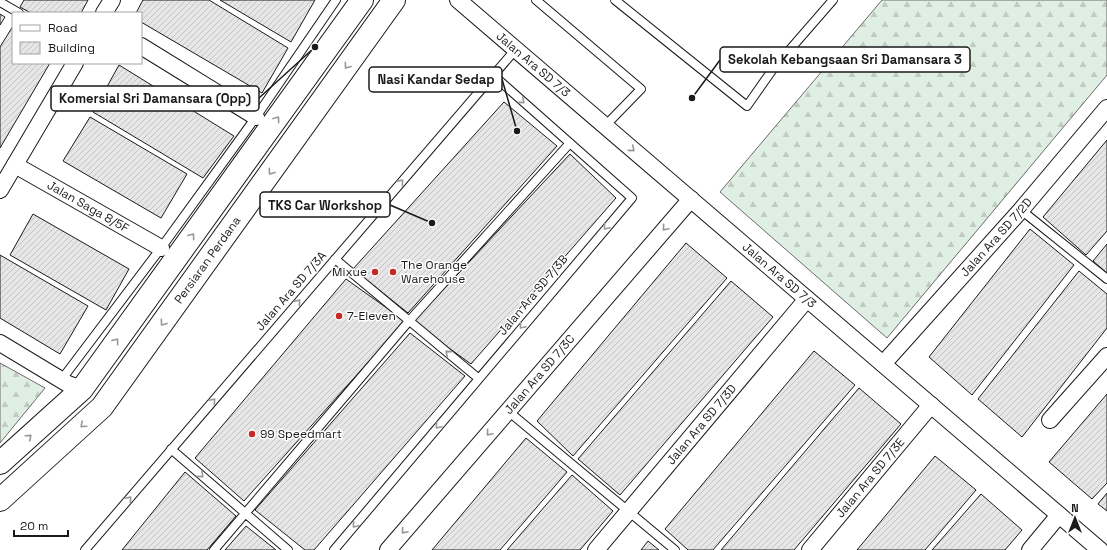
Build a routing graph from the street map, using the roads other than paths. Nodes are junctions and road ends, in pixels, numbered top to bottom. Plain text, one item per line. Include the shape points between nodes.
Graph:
1 (112, 0) edge
2 (336, 0) edge
3 (362, 0) edge
4 (377, 0) edge
5 (394, 0) edge
6 (458, 0) edge
7 (536, 0) edge
8 (615, 0) edge
9 (833, 0) edge
10 (0, 2) edge
11 (18, 12) edge
12 (105, 12) edge
13 (142, 47) edge
14 (516, 49) junction
15 (74, 64) edge
16 (310, 72) junction
17 (493, 75) junction
18 (1107, 108) edge
19 (256, 117) junction
20 (604, 127) junction
21 (570, 143) junction
22 (15, 165) junction
23 (0, 190) edge
24 (691, 199) junction
25 (1021, 210) junction
26 (161, 248) junction
27 (335, 259) junction
28 (1107, 279) edge
29 (807, 299) junction
30 (409, 321) junction
31 (0, 343) edge
32 (1107, 356) edge
33 (883, 364) junction
34 (478, 378) junction
35 (62, 379) junction
36 (82, 389) junction
37 (931, 405) junction
38 (508, 411) junction
39 (1050, 420) dead end
40 (171, 449) junction
41 (0, 463) edge
42 (0, 500) edge
43 (629, 510) junction
44 (246, 514) junction
45 (1059, 516) junction
46 (85, 550) edge
47 (214, 550) edge
48 (288, 550) edge
49 (334, 550) edge
50 (388, 550) edge
51 (596, 550) edge
52 (676, 550) edge
53 (810, 550) edge
54 (1030, 550) edge
55 (1100, 550) edge

1 - 12 street
2 - 19 lane
3 - 16 main road
4 - 16 main road via 353,36
5 -> 42 main road, Persiaran Perdana via 102,407
6 - 14 street, Jalan Ara SD 7/3
7 - 20 lane via 641,89
8 - 9 lane via 748,106 773,69
10 - 11 lane
13 - 19 street
14 - 17 lane, Jalan Ara SD 7/3A
14 - 20 street, Jalan Ara SD 7/3
15 - 22 street
36 -> 16 main road
17 -> 21 lane, Jalan Ara SD 7/3B
27 -> 17 lane, Jalan Ara SD 7/3A
18 - 25 street, Jalan Ara SD 7/2D
19 - 26 lane
20 -> 24 street, Jalan Ara SD 7/3
21 - 30 lane
21 -> 34 lane, Jalan Ara SD 7/3B via 632,198
22 - 23 street
22 - 26 street, Jalan Saga 8/5F
24 - 29 street, Jalan Ara SD 7/3
24 -> 38 street, Jalan Ara SD 7/3C
25 - 28 lane
25 - 33 street, Jalan Ara SD 7/2D
26 - 35 lane
27 - 30 lane
40 -> 27 lane, Jalan Ara SD 7/3A
29 - 33 street, Jalan Ara SD 7/3
29 - 43 street, Jalan Ara SD 7/3D
34 -> 30 lane
30 - 44 lane
31 - 35 street
32 - 39 street
33 - 37 street, Jalan Ara SD 7/3
34 -> 49 lane, Jalan Ara SD 7/3B
35 - 36 street
41 -> 36 main road
37 - 45 street, Jalan Ara SD 7/3
37 - 53 street, Jalan Ara SD 7/3E
38 - 43 lane
38 -> 50 street, Jalan Ara SD 7/3C
40 -> 44 lane
46 -> 40 lane, Jalan Ara SD 7/3A
43 - 51 street, Jalan Ara SD 7/3D
43 - 52 lane
44 - 47 lane
44 - 48 lane
45 - 54 street
45 - 55 street, Jalan Ara SD 7/3

